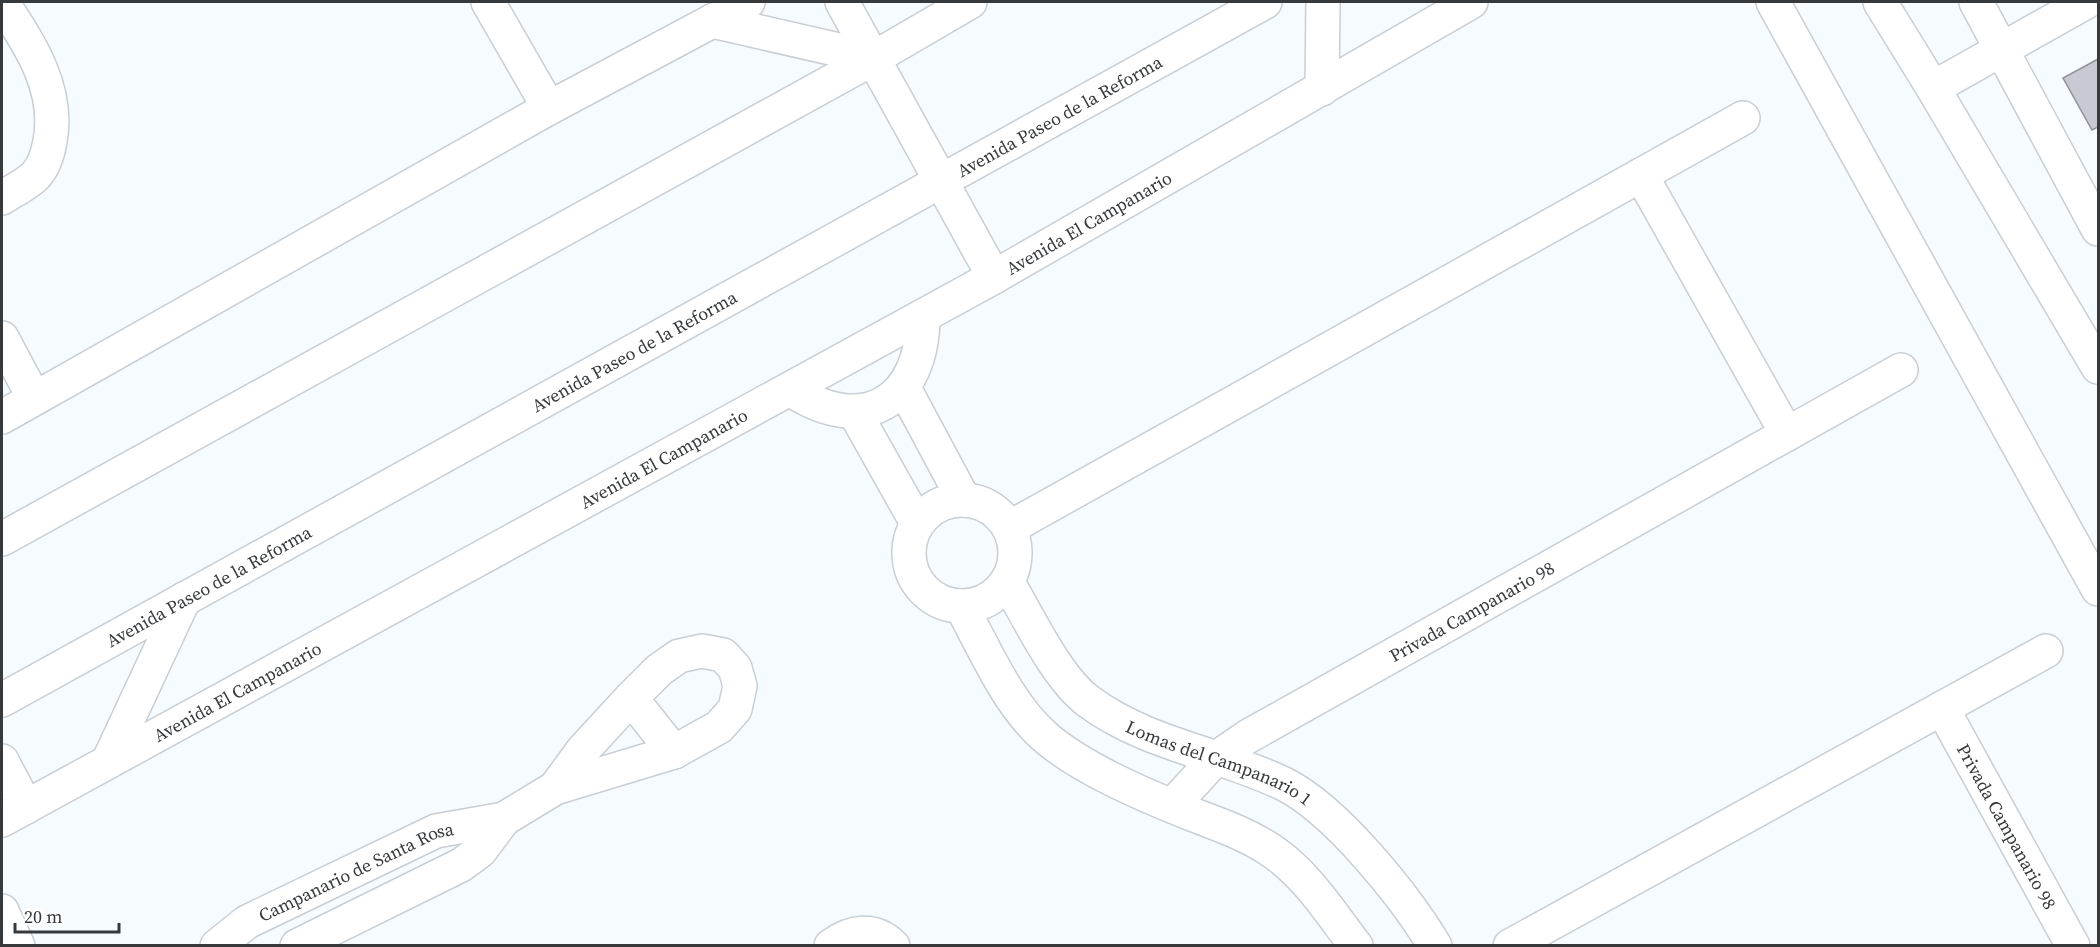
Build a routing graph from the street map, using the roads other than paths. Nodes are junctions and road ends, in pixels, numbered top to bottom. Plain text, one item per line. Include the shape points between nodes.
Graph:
1 (2, 2) edge
2 (488, 2) edge
3 (748, 2) edge
4 (842, 2) edge
5 (969, 2) edge
6 (1264, 2) edge
7 (1323, 2) edge
8 (1471, 2) edge
9 (1773, 2) edge
10 (1880, 2) edge
11 (1976, 2) edge
12 (2086, 2) edge
13 (706, 11) edge
14 (2002, 48) junction
15 (874, 58) junction
16 (1933, 88) junction
17 (1322, 89) junction
18 (549, 108) junction
19 (1743, 118) dead end
20 (1641, 175) junction
21 (942, 182) junction
22 (2, 198) edge
23 (2098, 229) edge
24 (994, 277) junction
25 (923, 316) junction
26 (2, 338) edge
27 (2098, 367) edge
28 (1901, 370) dead end
29 (790, 388) junction
30 (904, 388) junction
31 (34, 398) junction
32 (855, 412) junction
33 (2, 415) edge
34 (1787, 434) junction
35 (964, 500) junction
36 (917, 523) junction
37 (1009, 528) junction
38 (2, 539) edge
39 (1007, 581) junction
40 (2098, 589) edge
41 (184, 599) junction
42 (961, 606) junction
43 (2046, 651) dead end
44 (631, 698) junction
45 (2, 700) edge
46 (1942, 708) junction
47 (674, 752) junction
48 (1215, 759) junction
49 (2, 761) edge
50 (108, 762) junction
51 (555, 788) junction
52 (1172, 806) junction
53 (14, 813) edge
54 (504, 819) junction
55 (2, 911) edge
56 (18, 945) edge
57 (217, 945) edge
58 (297, 945) edge
59 (831, 945) edge
60 (893, 945) edge
61 (1356, 945) edge
62 (1435, 945) edge
63 (1510, 945) edge
64 (2073, 945) edge

1 - 22 street via 26,38 53,107 52,135 44,161 36,175
2 - 18 street
3 - 13 street
4 - 15 street
5 - 15 street
6 - 21 street, Avenida Paseo de la Reforma
7 - 17 street
8 - 17 street, Avenida El Campanario
9 - 40 street
10 - 16 street
11 - 14 street
12 - 14 street
13 - 15 street
13 - 18 street
14 - 16 street
14 - 23 street
15 - 21 street
15 - 38 street
16 - 27 street
17 - 24 street, Avenida El Campanario
18 - 31 street
19 - 20 street
20 - 34 street
20 - 37 street
21 - 24 street
21 - 41 street, Avenida Paseo de la Reforma
24 - 25 street, Avenida El Campanario
25 - 29 street, Avenida El Campanario
25 - 30 street via 920,354
26 - 31 street
28 - 34 street, Privada Campanario 98
29 - 32 street via 831,410
29 - 50 street, Avenida El Campanario
30 - 32 street via 890,399
30 - 35 street
31 - 33 street
32 - 36 street
34 - 48 street, Privada Campanario 98 via 1247,736
35 - 36 street via 930,510
35 - 37 street via 988,506
36 - 42 street via 909,544 910,567 921,587 939,601
37 - 39 street via 1014,564
39 - 42 street via 987,599
39 - 48 street, Lomas del Campanario 1 via 1054,662 1087,700 1139,732
41 - 45 street, Avenida Paseo de la Reforma
41 - 50 street
42 - 52 street via 1017,703 1044,736 1097,771
43 - 46 street
44 - 47 street
44 - 47 street, Campanario de Santa Rosa via 679,656 702,651 723,655 735,668 740,686 735,709 719,727
44 - 51 street, Campanario de Santa Rosa via 583,750
46 - 63 street
46 - 64 street, Privada Campanario 98
47 - 51 street, Campanario de Santa Rosa
48 - 52 street, Privada Campanario 98
48 - 62 street, Lomas del Campanario 1 via 1285,784 1331,817 1413,908
49 - 53 street
50 - 53 street, Avenida El Campanario
51 - 54 street, Campanario de Santa Rosa
52 - 61 street via 1271,850 1301,875
54 - 57 street, Campanario de Santa Rosa via 436,831 247,922
54 - 58 street, Campanario de Santa Rosa via 480,850 461,865
55 - 56 street
59 - 60 street via 868,931 884,936

